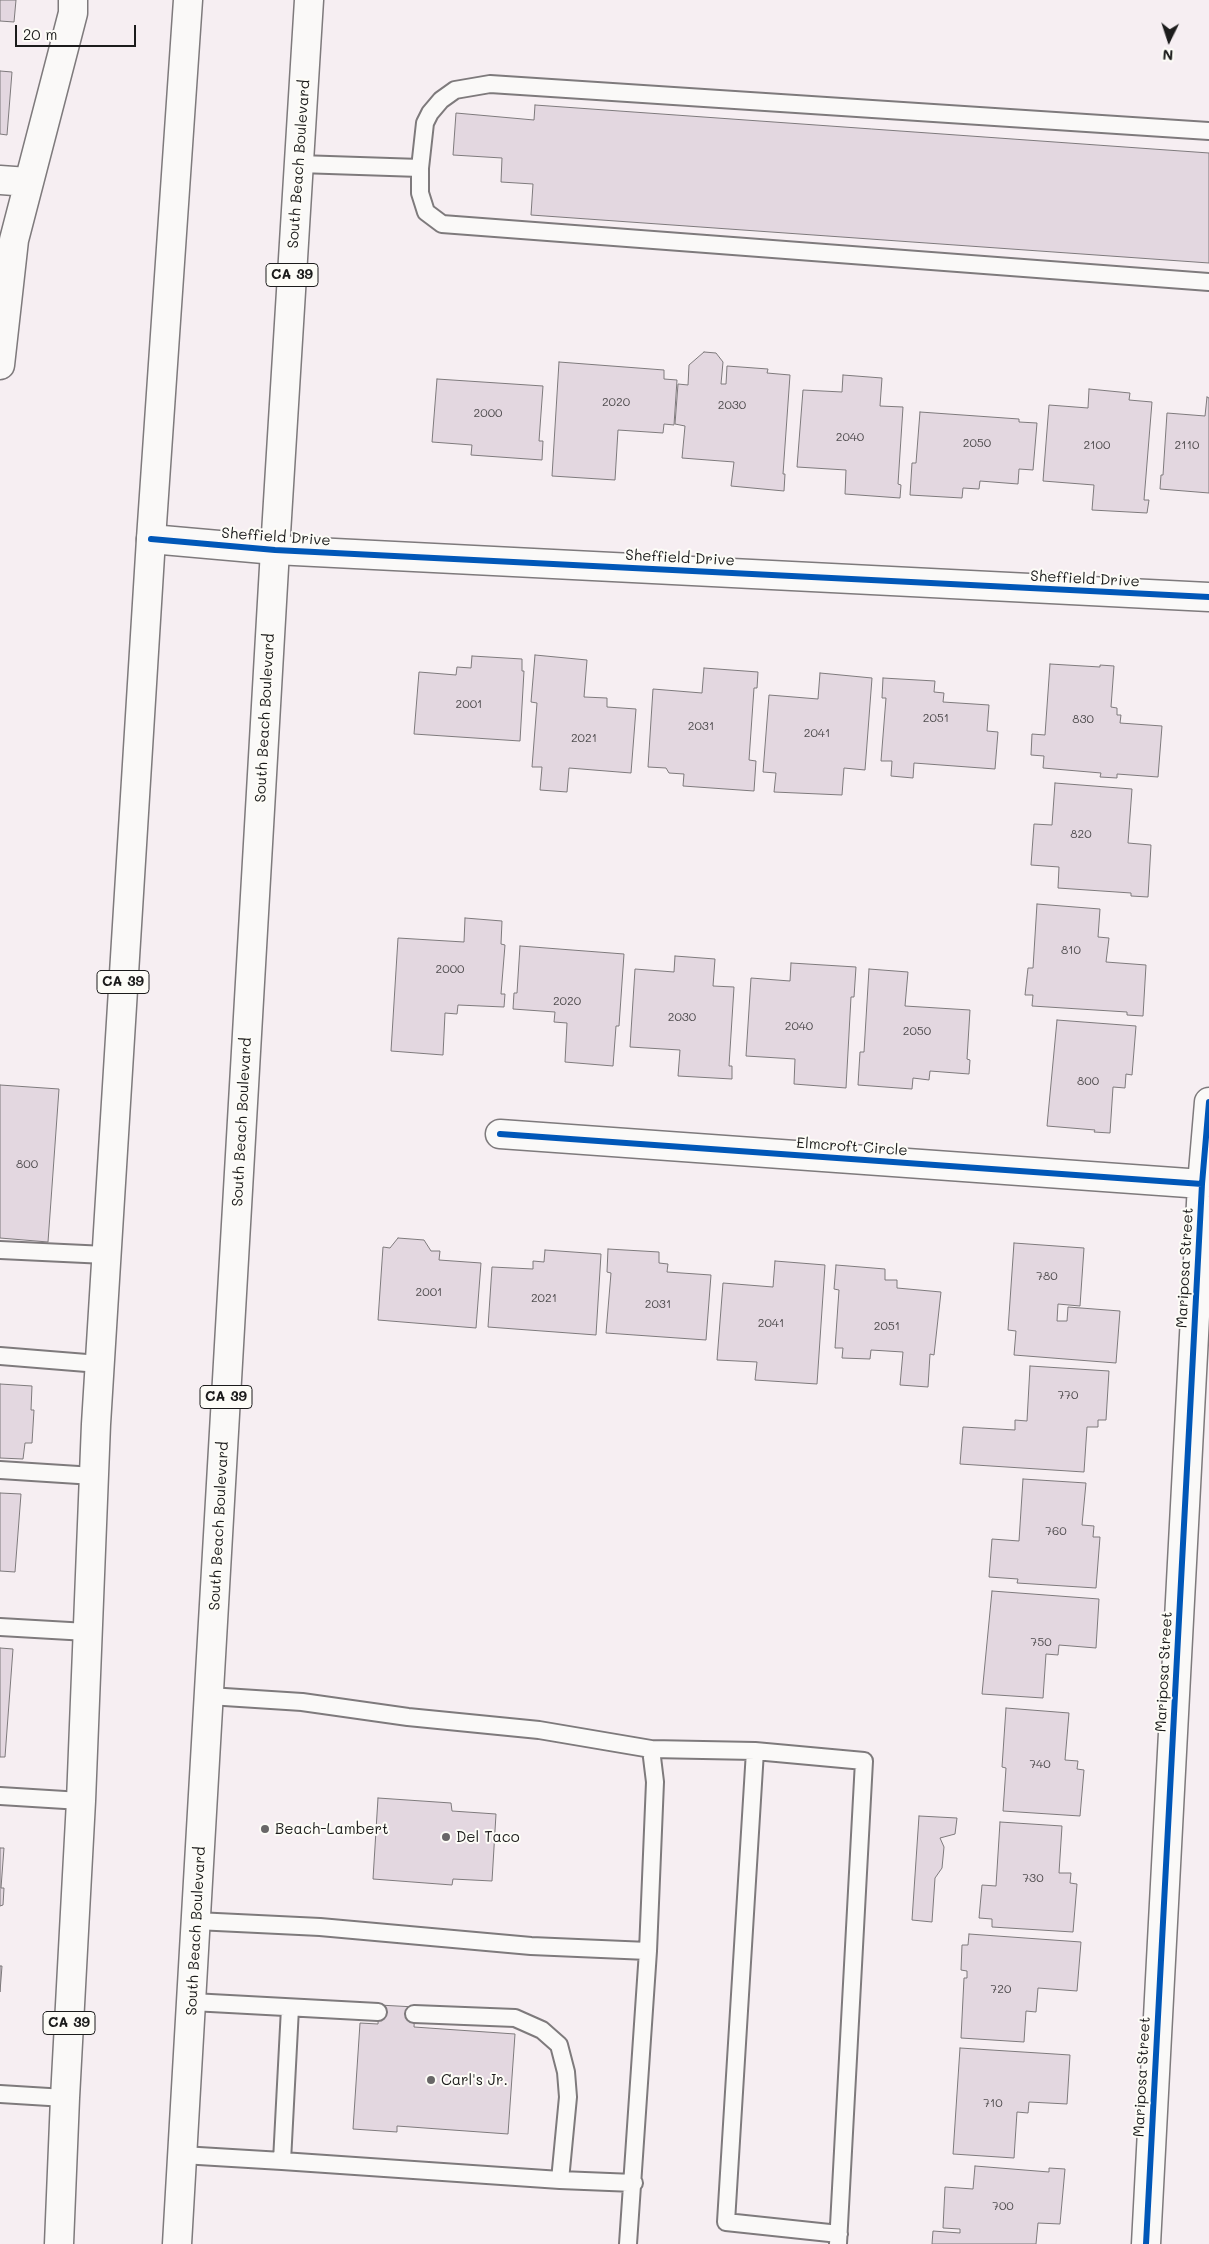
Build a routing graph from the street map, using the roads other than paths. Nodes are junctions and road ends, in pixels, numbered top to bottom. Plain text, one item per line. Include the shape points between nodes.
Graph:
1 (73, 0) edge
2 (188, 0) edge
3 (309, 0) edge
4 (1209, 131) edge
5 (299, 164) junction
6 (420, 168) junction
7 (0, 180) edge
8 (28, 182) junction
9 (1209, 282) edge
10 (0, 365) edge
11 (151, 540) junction
12 (275, 550) junction
13 (1209, 597) edge
14 (1209, 1102) edge
15 (500, 1134) dead end
16 (1202, 1184) junction
17 (0, 1250) edge
18 (106, 1256) junction
19 (0, 1356) edge
20 (99, 1364) junction
21 (0, 1470) edge
22 (94, 1476) junction
23 (0, 1627) edge
24 (87, 1632) junction
25 (209, 1696) junction
26 (651, 1749) junction
27 (755, 1752) junction
28 (0, 1796) edge
29 (81, 1802) junction
30 (196, 1922) junction
31 (648, 1951) junction
32 (192, 2002) junction
33 (290, 2008) junction
34 (378, 2012) dead end
35 (414, 2014) dead end
36 (0, 2094) edge
37 (65, 2098) junction
38 (182, 2155) junction
39 (282, 2161) junction
40 (560, 2180) junction
41 (634, 2184) junction
42 (838, 2239) edge
43 (59, 2244) edge
44 (177, 2244) edge
45 (628, 2244) edge
46 (1146, 2244) edge

1 - 8 main road via 73,13
2 - 11 main road, CA 39
3 - 5 main road, South Beach Boulevard / CA 39
4 - 6 lane via 490,84 455,90 430,113 425,123
5 - 6 lane
5 - 12 main road, South Beach Boulevard / CA 39
6 - 9 lane via 420,193 426,212 442,224
7 - 8 main road
8 - 10 main road via 14,240
11 - 12 main road, Sheffield Drive
11 - 18 main road, CA 39
12 - 13 main road, Sheffield Drive
12 - 25 main road, South Beach Boulevard / CA 39
14 - 16 main road, Mariposa Street
15 - 16 main road, Elmcroft Circle
16 - 46 main road, Mariposa Street
17 - 18 lane
18 - 20 main road, CA 39
19 - 20 lane
20 - 22 main road, CA 39
21 - 22 lane
22 - 24 main road, CA 39
23 - 24 lane
24 - 29 main road, CA 39
25 - 26 lane via 302,1702 539,1730
25 - 30 main road, South Beach Boulevard / CA 39
26 - 27 lane
26 - 31 lane via 655,1782
27 - 42 lane via 726,2222
27 - 42 lane via 864,1761
28 - 29 lane
29 - 37 main road, CA 39
30 - 31 lane via 320,1927 532,1946
30 - 32 main road, South Beach Boulevard / CA 39
31 - 41 lane
32 - 33 lane
32 - 38 main road, South Beach Boulevard / CA 39
33 - 34 lane
33 - 39 lane
35 - 40 lane via 515,2018 542,2030 559,2045 568,2097
36 - 37 lane
37 - 43 main road, CA 39
38 - 39 lane
38 - 44 main road, South Beach Boulevard / CA 39
39 - 40 lane
40 - 41 lane
41 - 45 lane

